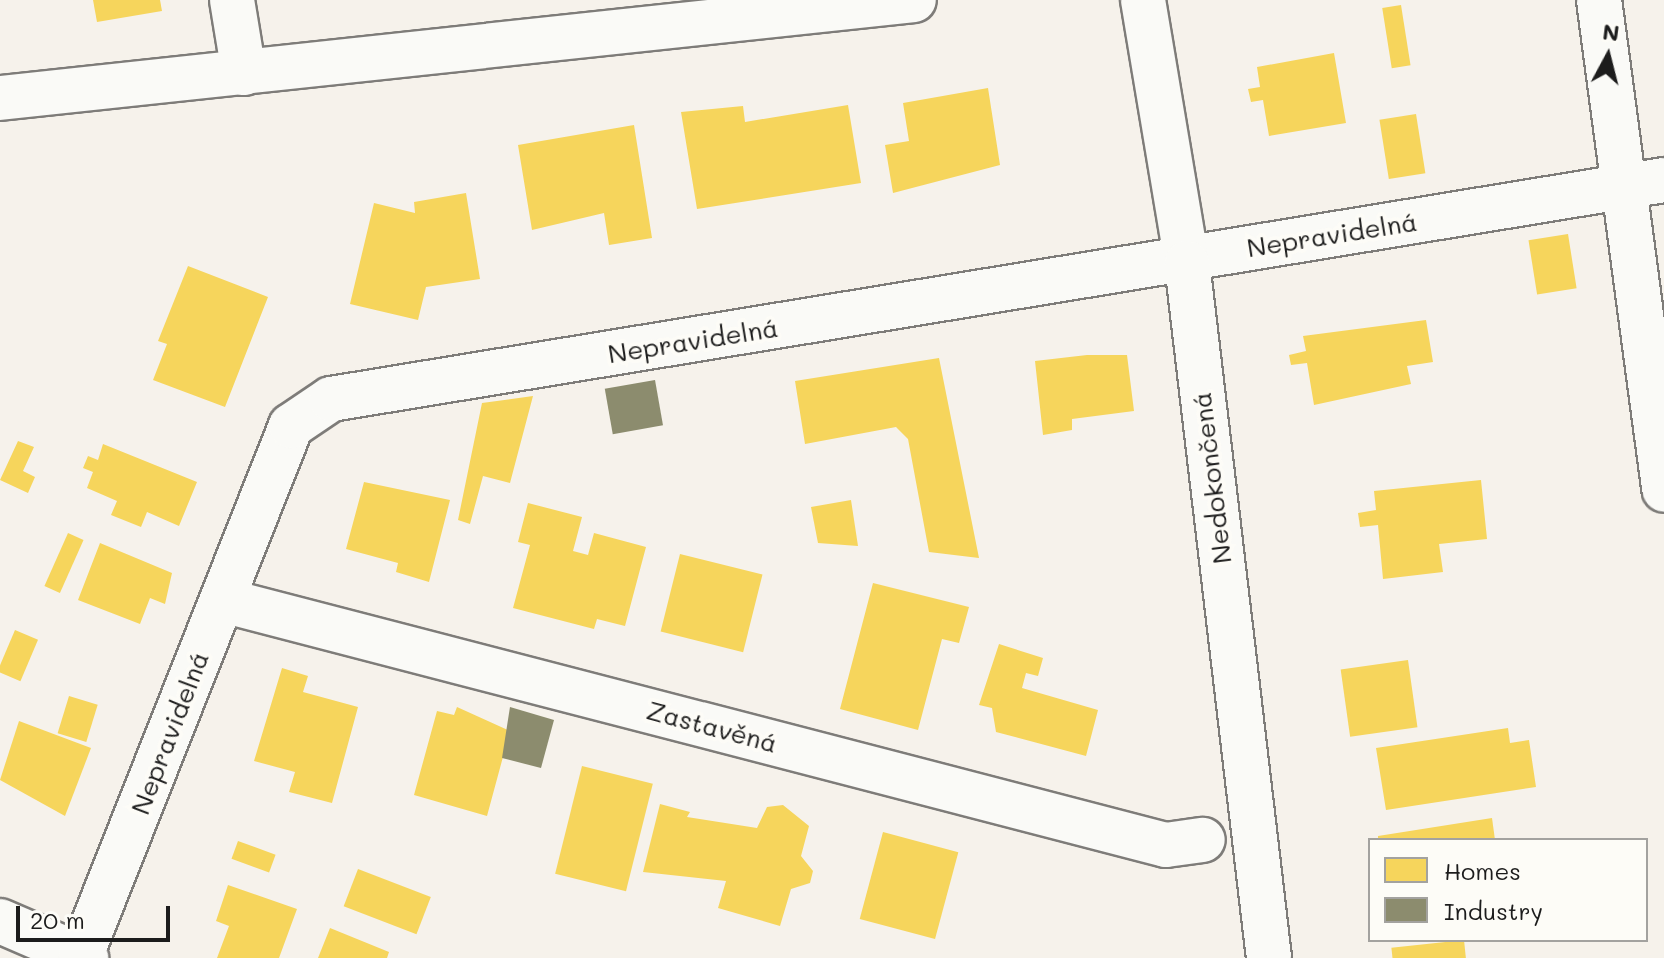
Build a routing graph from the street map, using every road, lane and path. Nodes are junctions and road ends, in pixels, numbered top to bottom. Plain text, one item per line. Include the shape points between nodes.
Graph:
1 (232, 0) edge
2 (914, 0) edge
3 (1143, 0) edge
4 (1599, 0) edge
5 (668, 13) edge
6 (244, 73) junction
7 (0, 98) edge
8 (1646, 183) edge
9 (1187, 263) junction
10 (1664, 490) edge
11 (222, 600) junction
12 (1203, 840) dead end
13 (0, 921) edge
14 (83, 957) edge
15 (1269, 958) edge

1 - 6 street
2 - 5 street
3 - 9 street, Nedokončená
4 - 8 street
5 - 6 street
6 - 7 street
8 - 9 street, Nepravidelná
8 - 10 street
9 - 11 street, Nepravidelná via 331,399 291,426
9 - 15 street, Nedokončená
11 - 12 street, Zastavěná via 1166,845
11 - 14 street, Nepravidelná
13 - 14 street

